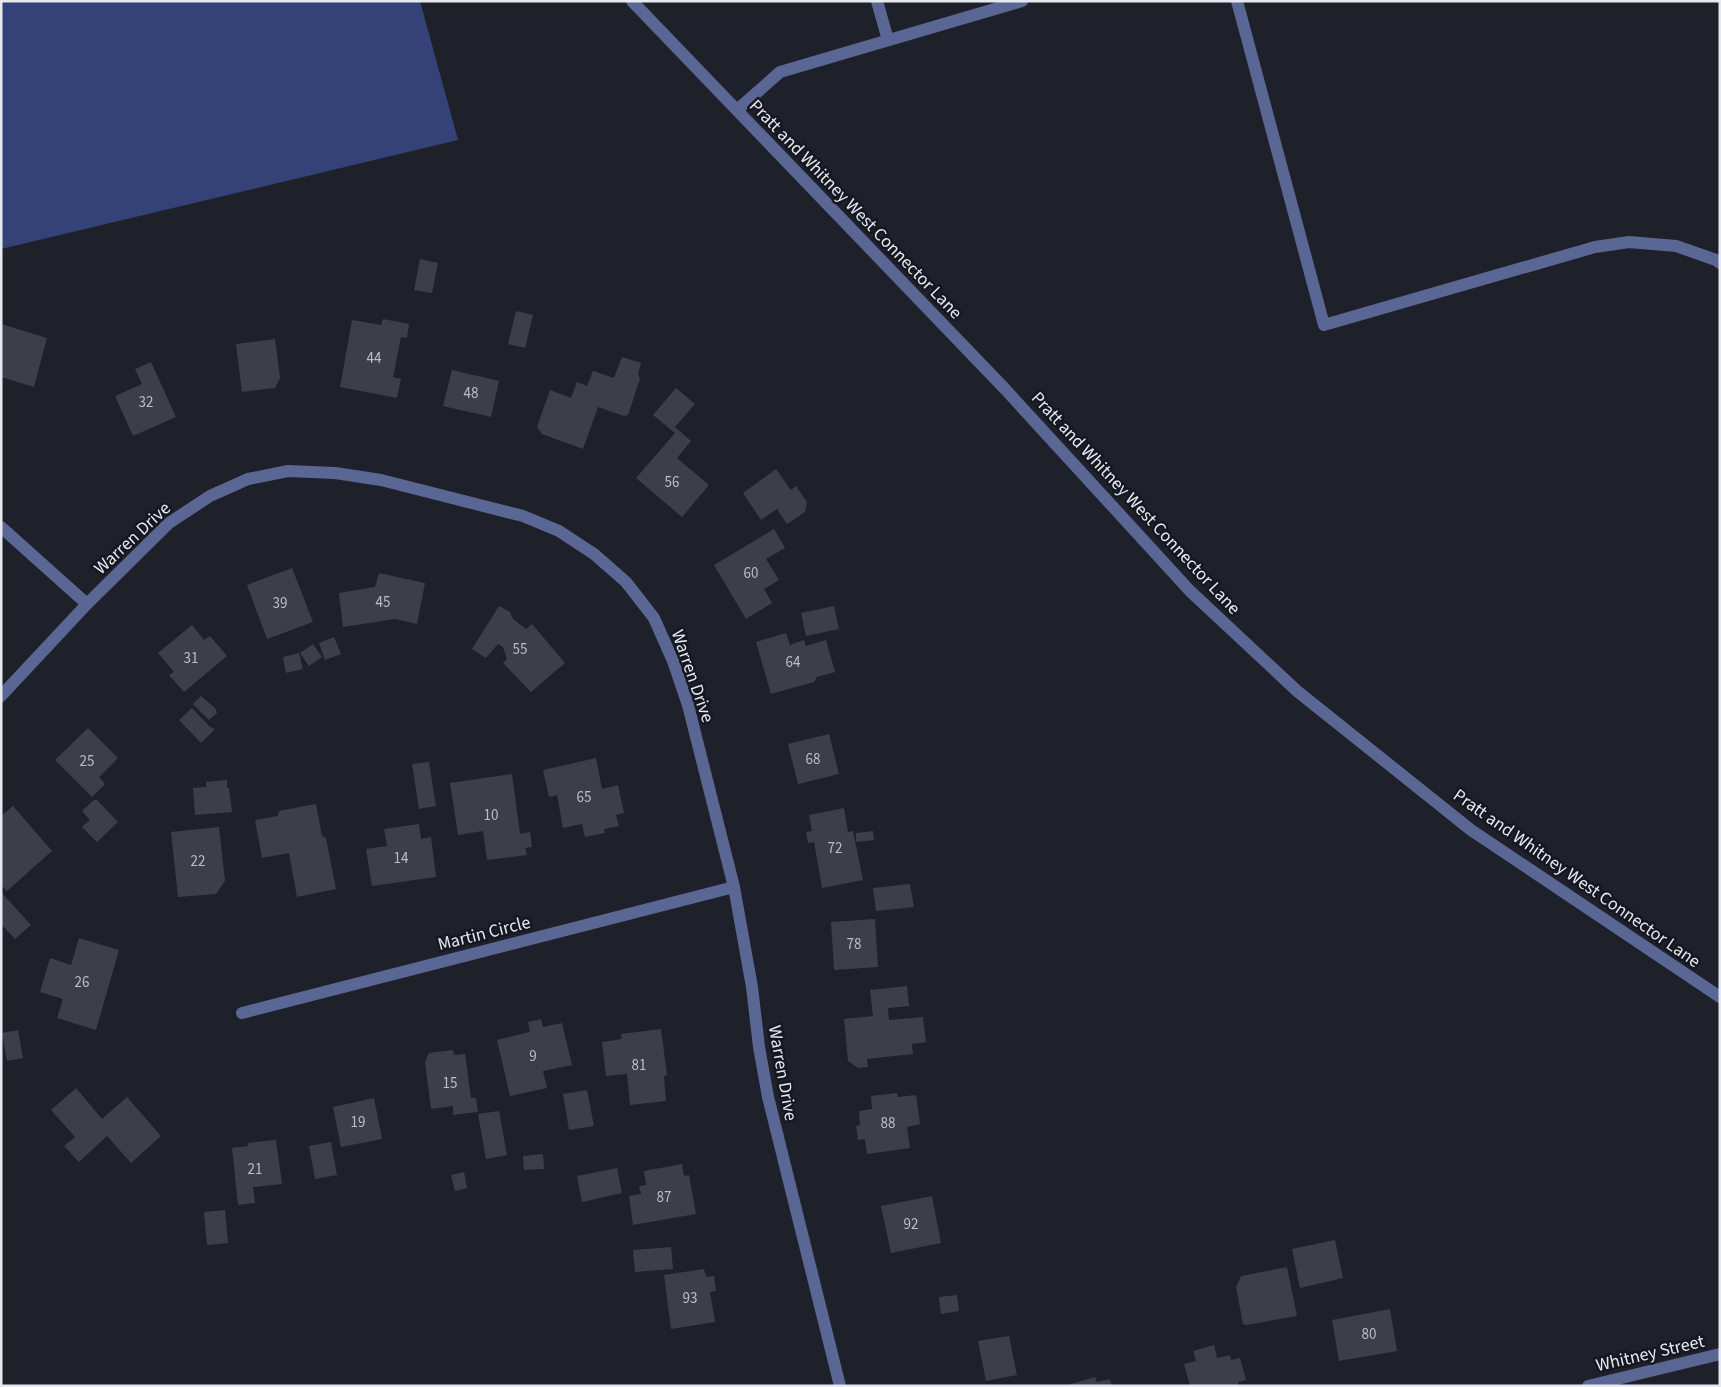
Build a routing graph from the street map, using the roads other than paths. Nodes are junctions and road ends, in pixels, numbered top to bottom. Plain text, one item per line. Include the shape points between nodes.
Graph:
1 (632, 1) edge
2 (877, 1) edge
3 (1022, 1) edge
4 (1237, 1) edge
5 (888, 40) junction
6 (737, 110) junction
7 (1720, 264) edge
8 (1, 527) edge
9 (87, 604) junction
10 (1, 696) edge
11 (734, 887) junction
12 (1720, 997) edge
13 (242, 1013) dead end
14 (1720, 1354) edge
15 (840, 1386) edge
16 (1588, 1386) edge

1 - 6 street, Pratt and Whitney West Connector Lane
2 - 5 street
3 - 5 street
4 - 7 street via 1324,325 1596,247 1629,242 1676,246
5 - 6 street via 780,72
6 - 12 street, Pratt and Whitney West Connector Lane via 1005,390 1190,591 1297,690 1471,830
8 - 9 street
9 - 10 street, Warren Drive
9 - 11 street, Warren Drive via 169,523 202,501 248,479 288,471 335,473 381,480 524,516 559,531 594,554 626,582 654,618 688,705
11 - 13 street, Martin Circle
11 - 15 street, Warren Drive via 768,1097
14 - 16 street, Whitney Street

